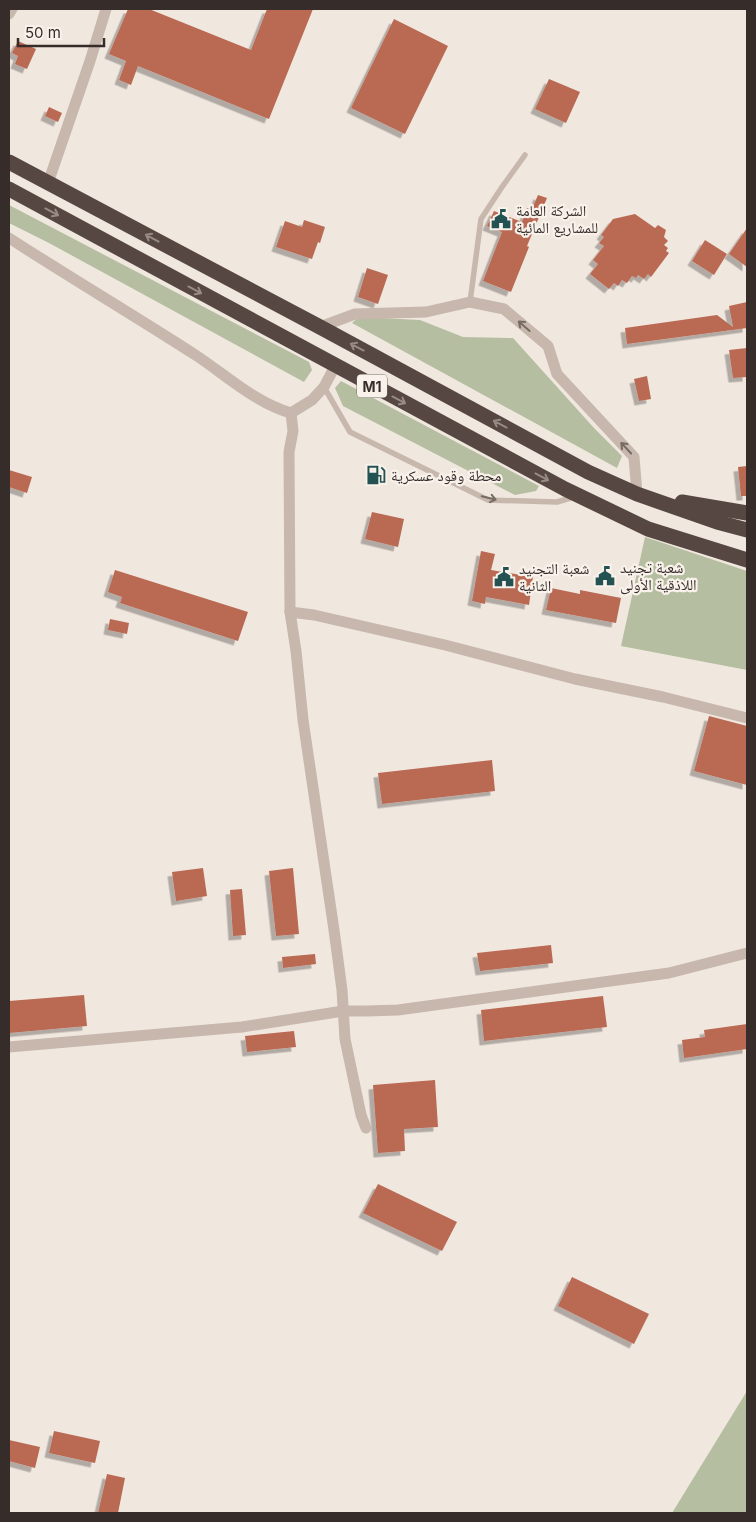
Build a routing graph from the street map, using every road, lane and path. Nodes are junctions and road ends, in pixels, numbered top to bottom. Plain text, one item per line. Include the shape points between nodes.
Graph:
1 (12, 9) edge
2 (106, 9) edge
3 (9, 14) edge
4 (525, 155) dead end
5 (9, 162) edge
6 (48, 183) junction
7 (9, 189) edge
8 (9, 238) edge
9 (470, 302) junction
10 (320, 326) junction
11 (335, 366) junction
12 (324, 387) junction
13 (291, 413) junction
14 (637, 494) junction
15 (578, 496) junction
16 (747, 513) edge
17 (747, 530) edge
18 (747, 559) edge
19 (290, 612) junction
20 (747, 718) edge
21 (747, 953) edge
22 (343, 1011) junction
23 (9, 1047) edge
24 (366, 1128) dead end

1 - 3 street
2 - 6 street
4 - 9 lane via 481,219
5 - 6 highway, M1
10 -> 6 highway, M1
7 -> 11 highway, M1
8 - 13 street via 263,401
9 - 10 street via 426,312 355,314
14 -> 9 street via 634,457 557,374 548,346 504,309
14 -> 10 highway, M1 via 588,472
11 - 12 street
11 -> 15 highway, M1
12 - 13 street via 312,400
12 -> 15 lane via 350,432 488,500 557,502
13 - 19 street
14 - 16 highway
14 - 17 highway, M1
15 - 18 highway, M1 via 648,529
19 - 20 street via 445,645 575,679
19 - 22 street
21 - 22 street via 669,973 398,1010
22 - 23 street via 242,1027
22 - 24 street via 345,1039

